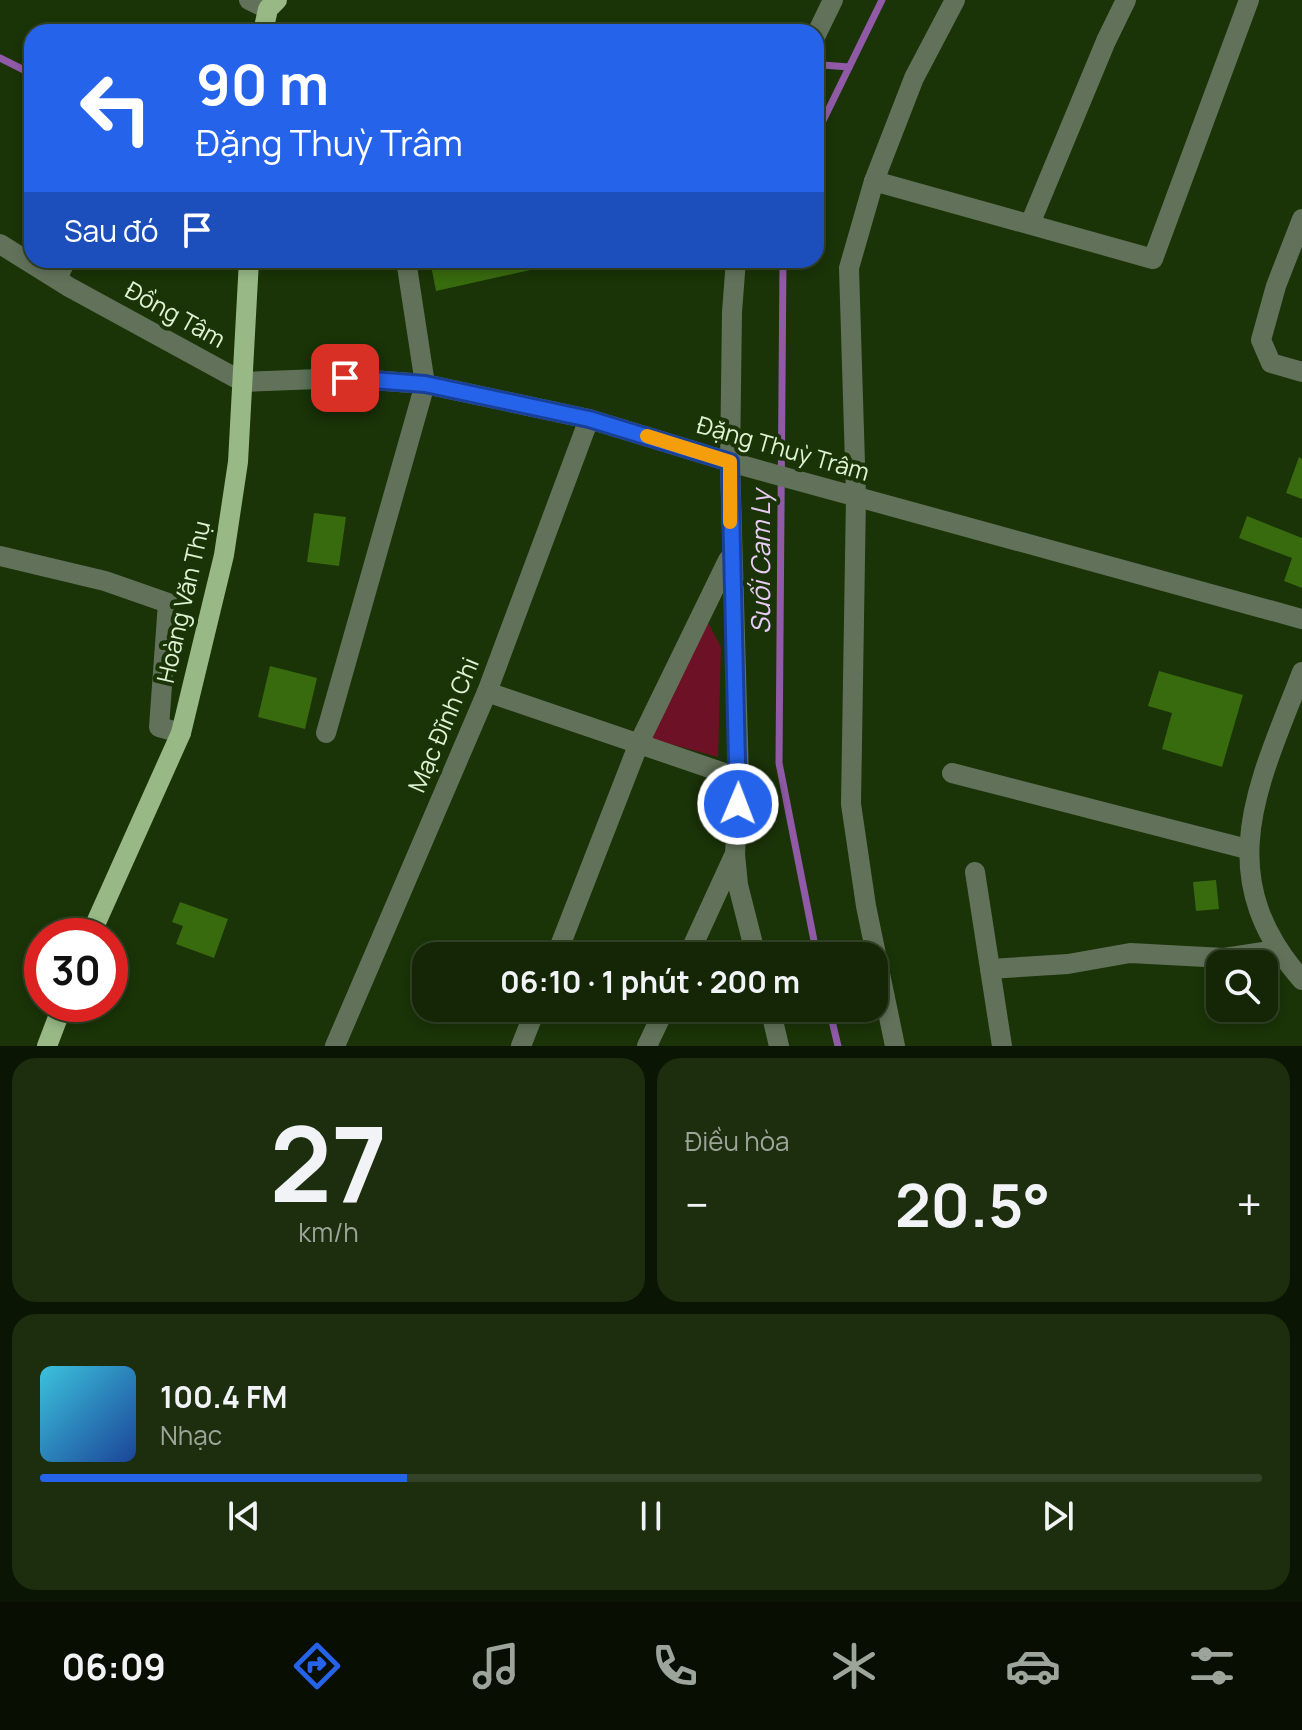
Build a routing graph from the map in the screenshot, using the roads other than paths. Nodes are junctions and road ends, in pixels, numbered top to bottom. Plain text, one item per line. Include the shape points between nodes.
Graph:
1 (249, 0) edge
2 (833, 0) edge
3 (955, 0) edge
4 (1126, 0) edge
5 (1249, 0) edge
6 (273, 4) edge
7 (266, 24) edge
8 (821, 24) edge
9 (874, 181) junction
10 (1302, 219) edge
11 (1030, 224) junction
12 (0, 244) edge
13 (24, 259) edge
14 (39, 268) edge
15 (62, 268) edge
16 (249, 268) edge
17 (407, 268) edge
18 (735, 268) edge
19 (57, 279) junction
20 (1302, 372) edge
21 (243, 382) junction
22 (425, 384) junction
23 (589, 419) junction
24 (730, 462) junction
25 (856, 496) junction
26 (730, 555) junction
27 (0, 556) edge
28 (1302, 619) edge
29 (1302, 672) edge
30 (487, 692) junction
31 (181, 733) junction
32 (326, 733) dead end
33 (639, 743) junction
34 (952, 773) dead end
35 (739, 778) junction
36 (1247, 849) junction
37 (735, 854) junction
38 (975, 872) dead end
39 (98, 918) edge
40 (561, 942) edge
41 (694, 942) edge
42 (752, 942) edge
43 (1276, 950) edge
44 (1278, 952) edge
45 (1206, 957) edge
46 (990, 969) junction
47 (1302, 980) edge
48 (56, 1022) edge
49 (530, 1022) edge
50 (658, 1022) edge
51 (769, 1022) edge
52 (773, 1022) edge
53 (47, 1046) edge
54 (335, 1046) edge
55 (521, 1046) edge
56 (647, 1046) edge
57 (762, 1046) edge
58 (779, 1046) edge
59 (895, 1046) edge
60 (1002, 1046) edge

1 - 6 street
2 - 8 street
3 - 9 street via 914,78
4 - 11 street
5 - 11 street via 1153,259
6 - 7 main road
9 - 11 street
9 - 25 street via 849,268
10 - 20 street via 1261,340 1271,363
12 - 13 street, Đồng Tâm
14 - 19 street, Đồng Tâm
15 - 19 street
16 - 21 main road, Hoàng Văn Thụ
17 - 22 street
18 - 24 street
19 - 21 street, Đồng Tâm
21 - 22 street, Đặng Thuỳ Trâm via 345,378
21 - 31 main road, Hoàng Văn Thụ via 224,555
22 - 23 street, Đặng Thuỳ Trâm
22 - 32 street
23 - 24 street, Đặng Thuỳ Trâm
23 - 30 street, Mạc Đĩnh Chi
24 - 25 street, Đặng Thuỳ Trâm
24 - 26 street
25 - 28 street, Đặng Thuỳ Trâm
25 - 59 street via 851,804
26 - 33 street
26 - 35 street
27 - 31 street via 105,581 168,603 159,727
29 - 36 street via 1254,796
30 - 33 street
30 - 54 street, Mạc Đĩnh Chi
31 - 39 main road, Hoàng Văn Thụ
33 - 35 street
33 - 40 street
34 - 36 street
35 - 37 street
36 - 43 street via 1255,896
37 - 41 street
37 - 42 street
38 - 46 street
44 - 47 street
45 - 46 street via 1130,953
46 - 60 street
48 - 53 main road
49 - 55 street
50 - 56 street
51 - 57 street
52 - 58 street

